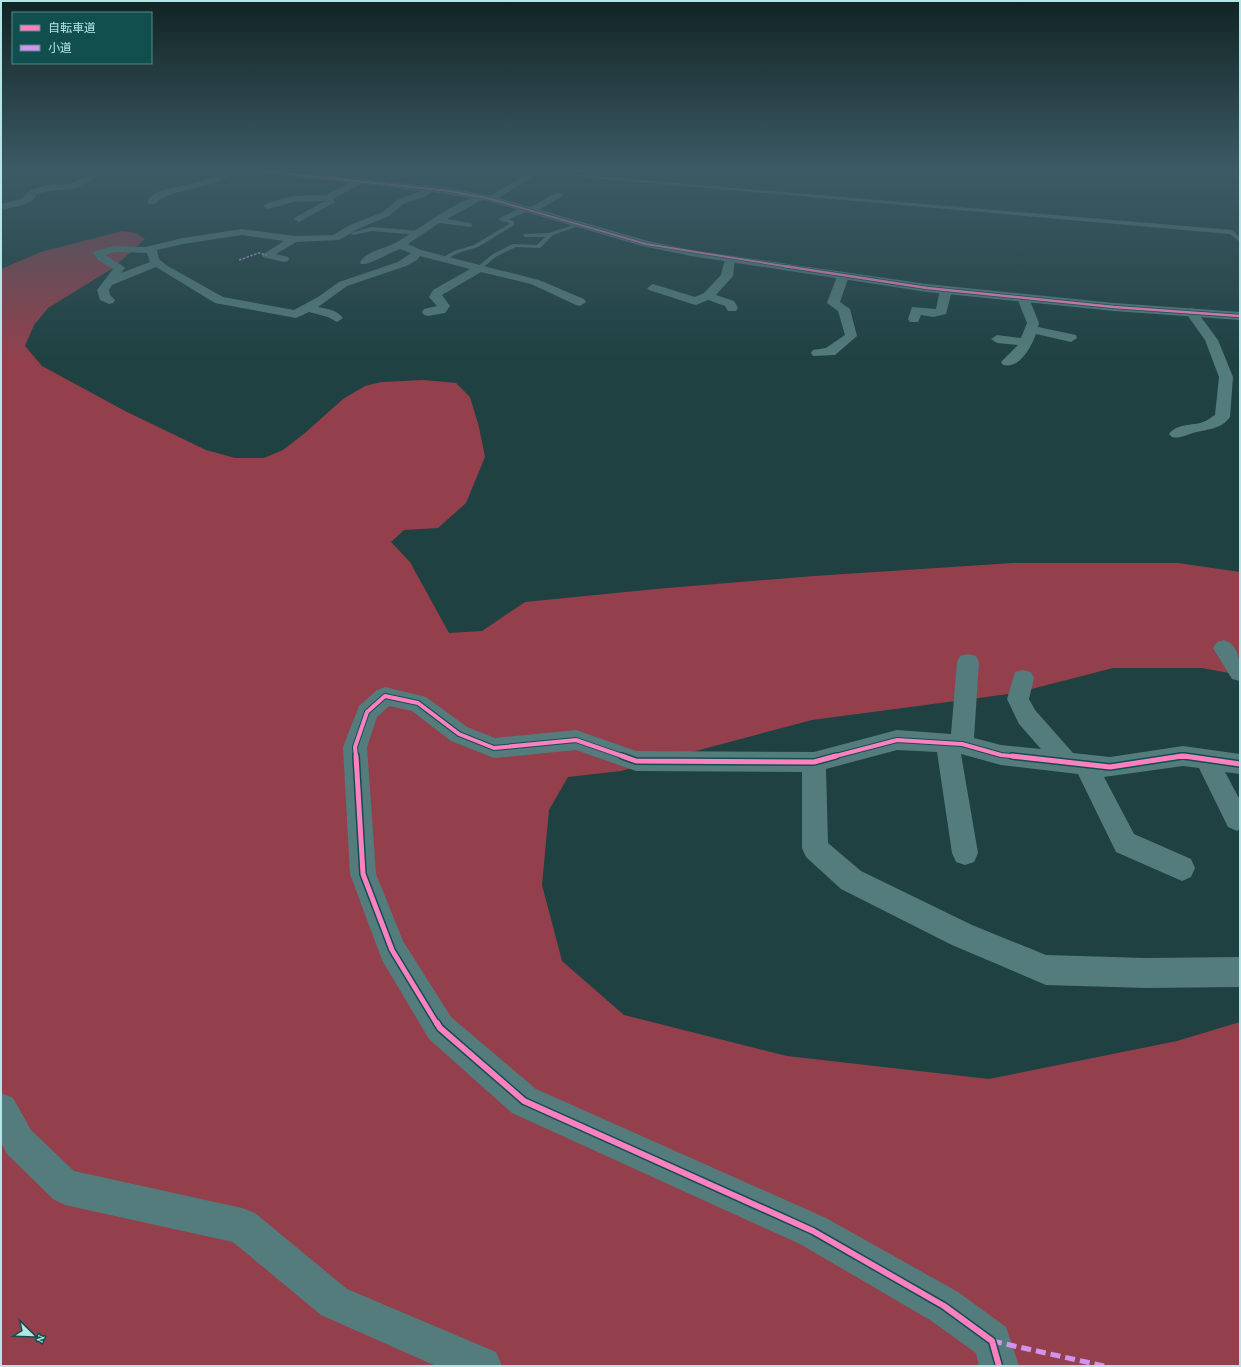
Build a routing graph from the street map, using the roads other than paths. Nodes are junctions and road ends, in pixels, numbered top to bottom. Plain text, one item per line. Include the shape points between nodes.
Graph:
1 (224, 235) edge
2 (263, 235) edge
3 (340, 235) edge
4 (416, 235) edge
5 (494, 235) edge
6 (535, 235) edge
7 (553, 235) edge
8 (613, 235) edge
9 (550, 236) junction
10 (294, 239) junction
11 (400, 245) junction
12 (151, 249) junction
13 (467, 250) junction
14 (417, 252) junction
15 (481, 252) dead end
16 (488, 254) dead end
17 (496, 255) junction
18 (284, 259) dead end
19 (443, 259) junction
20 (730, 259) junction
21 (365, 262) dead end
22 (158, 263) junction
23 (479, 268) junction
24 (843, 276) junction
25 (108, 282) junction
26 (654, 288) dead end
27 (946, 290) junction
28 (708, 296) junction
29 (1023, 298) junction
30 (109, 300) dead end
31 (580, 302) dead end
32 (308, 308) junction
33 (732, 308) dead end
34 (428, 312) dead end
35 (1191, 312) junction
36 (1240, 316) edge
37 (338, 318) dead end
38 (914, 319) dead end
39 (1031, 329) junction
40 (1071, 338) dead end
41 (997, 339) dead end
42 (1026, 342) junction
43 (818, 353) dead end
44 (1008, 362) dead end
45 (1177, 434) dead end
46 (1224, 648) dead end
47 (968, 662) dead end
48 (1240, 673) edge
49 (1023, 678) dead end
50 (954, 744) junction
51 (1206, 759) junction
52 (814, 762) junction
53 (1077, 764) junction
54 (1240, 764) edge
55 (1237, 818) dead end
56 (965, 853) dead end
57 (1182, 868) dead end
58 (1240, 972) edge
59 (1, 1110) edge
60 (482, 1366) edge
61 (999, 1366) edge

1 - 12 street
2 - 10 street
3 - 10 street via 335,238
4 - 11 street
5 - 13 lane
6 - 9 lane
7 - 9 lane
8 - 20 street via 646,244
9 - 17 lane via 538,246 519,244
10 - 18 street via 268,255
11 - 14 street
11 - 21 street
12 - 22 street via 154,260
12 - 25 street via 115,249 98,254 119,268
13 - 15 lane
13 - 19 lane
14 - 19 street
14 - 32 street via 413,258 402,264 343,284
16 - 17 lane
17 - 23 lane
19 - 23 street
20 - 24 street
20 - 28 street via 727,276
22 - 25 street
22 - 32 street via 219,300 296,314
23 - 31 street via 535,282
23 - 34 street via 437,293 435,297 444,306 441,310
24 - 27 street
24 - 43 street via 833,303 844,309 852,328 851,336 830,352
25 - 30 street via 103,290 104,297
26 - 28 street via 696,301
27 - 29 street
27 - 38 street via 942,311 933,313 916,310
28 - 33 street via 730,304
29 - 35 street
29 - 39 street via 1033,323
32 - 37 street
35 - 36 street
35 - 45 street via 1210,340 1226,378 1229,409 1208,426 1188,429
39 - 40 street
39 - 42 street
41 - 42 street
42 - 44 street via 1016,358
46 - 48 street
47 - 50 street
49 - 53 street via 1018,699 1024,711
50 - 52 street via 897,740
50 - 53 street via 1001,755
50 - 56 street
51 - 53 street via 1183,756 1110,767
51 - 54 street
51 - 55 street
52 - 58 street via 814,848 851,880 962,935 1046,970
52 - 61 street via 636,761 576,740 494,748 459,734 418,703 385,696 367,712 355,747 363,874 392,950 440,1028 524,1100 813,1231 944,1306 992,1341
53 - 57 street via 1125,843
59 - 60 street via 19,1142 65,1186 242,1226 334,1302

